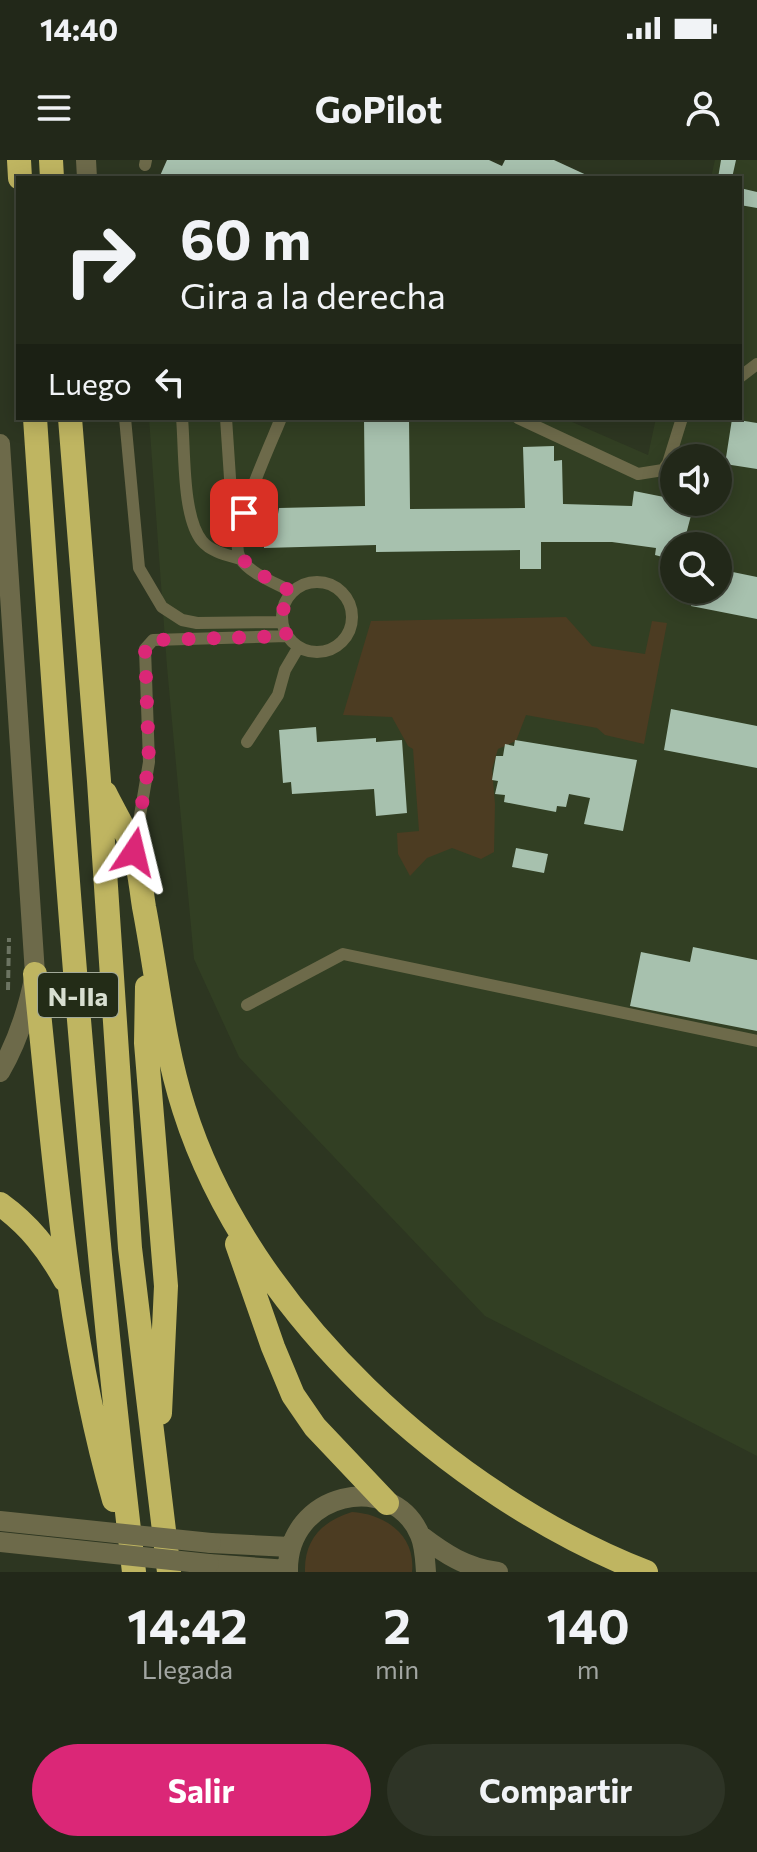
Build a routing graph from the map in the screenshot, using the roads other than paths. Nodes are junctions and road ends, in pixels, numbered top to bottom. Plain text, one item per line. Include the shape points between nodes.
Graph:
1 (35, 420) edge
2 (72, 420) edge
3 (125, 420) edge
4 (182, 420) edge
5 (226, 420) edge
6 (280, 420) edge
7 (522, 420) edge
8 (681, 420) edge
9 (0, 444) edge
10 (244, 513) junction
11 (241, 559) junction
12 (292, 592) junction
13 (281, 622) junction
14 (287, 636) junction
15 (298, 648) junction
16 (247, 742) dead end
17 (99, 781) junction
18 (134, 852) junction
19 (148, 927) junction
20 (35, 974) junction
21 (247, 1005) dead end
22 (757, 1041) edge
23 (0, 1072) edge
24 (219, 1193) junction
25 (0, 1204) edge
26 (72, 1294) junction
27 (156, 1468) junction
28 (387, 1503) junction
29 (0, 1521) edge
30 (420, 1535) junction
31 (0, 1542) edge
32 (290, 1547) junction
33 (288, 1571) edge
34 (134, 1572) edge
35 (169, 1572) edge
36 (426, 1572) edge
37 (498, 1572) edge
38 (646, 1572) edge

1 - 34 highway, N-IIa via 103,1307
2 - 17 highway, N-IIa
3 - 13 lane via 139,568 162,607 197,623
4 - 11 lane via 190,522 218,553
5 - 10 lane via 231,493
6 - 10 lane
7 - 8 lane via 638,474 663,470
9 - 20 street
10 - 11 lane via 236,548
11 - 12 lane
12 - 13 lane
12 - 15 lane via 321,582 347,598 352,613 342,642 328,651
13 - 14 lane
14 - 15 lane
14 - 18 lane via 153,640 145,649 149,762
15 - 16 lane via 278,695
17 - 18 highway
17 - 27 highway, N-IIa via 130,1248
18 - 19 highway
19 - 24 highway via 183,1108
19 - 27 highway via 146,1043 166,1286
20 - 23 street via 28,1010
20 - 26 highway
21 - 22 lane via 343,954
24 - 28 highway via 293,1395 343,1460
24 - 38 highway via 306,1325 382,1405 546,1525
25 - 26 highway via 48,1250
26 - 34 highway via 81,1365
27 - 35 highway, N-IIa
28 - 30 street
28 - 32 street via 358,1497 328,1503 305,1521
29 - 32 street, bridge
30 - 36 street
30 - 37 street via 458,1562
31 - 33 street, bridge
32 - 33 street

